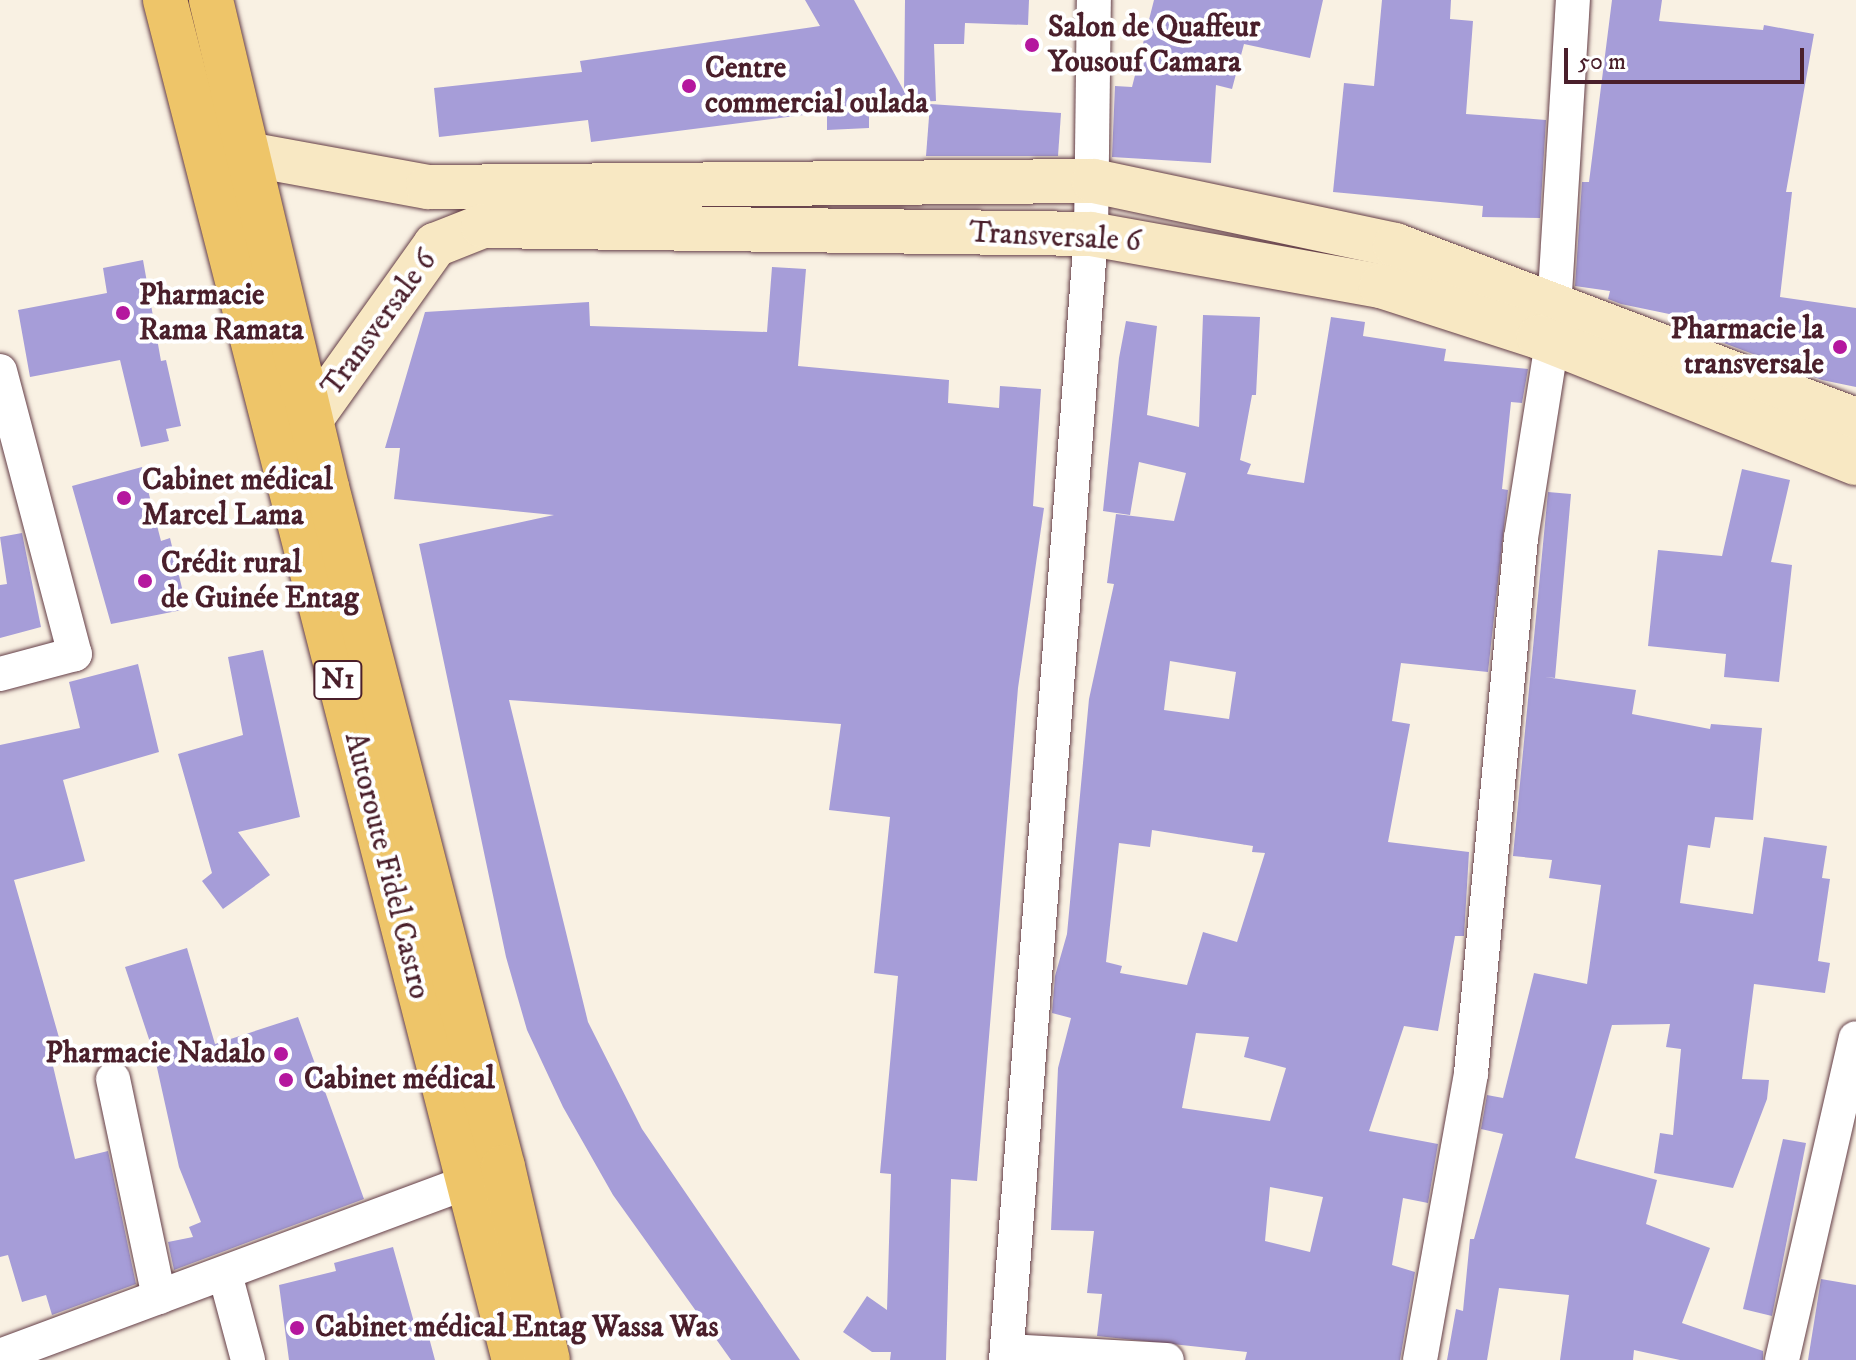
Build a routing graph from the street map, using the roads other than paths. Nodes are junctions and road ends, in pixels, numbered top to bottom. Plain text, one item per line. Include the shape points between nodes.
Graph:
1 (165, 0) edge
2 (211, 0) edge
3 (1094, 0) edge
4 (1573, 0) edge
5 (248, 154) junction
6 (206, 163) junction
7 (1094, 181) junction
8 (1091, 234) junction
9 (1554, 322) junction
10 (0, 371) edge
11 (311, 419) junction
12 (1856, 420) edge
13 (1856, 463) edge
14 (0, 674) edge
15 (1856, 1038) edge
16 (113, 1079) dead end
17 (467, 1182) junction
18 (225, 1274) junction
19 (159, 1297) junction
20 (5, 1354) edge
21 (1007, 1355) edge
22 (248, 1360) edge
23 (514, 1360) edge
24 (548, 1360) edge
25 (1167, 1360) edge
26 (1420, 1360) edge
27 (1782, 1360) edge

1 - 6 highway, Autoroute Fidel Castro / N1
2 - 5 highway, Autoroute Fidel Castro / N1
3 - 7 street
4 - 9 street
5 - 6 highway
5 - 7 main road, Transversale 6 via 428,187
5 - 11 highway, Autoroute Fidel Castro / N1
6 - 17 highway, Autoroute Fidel Castro / N1
7 - 8 street
7 - 9 main road, Transversale 6 via 1395,245
8 - 9 main road, Transversale 6
8 - 11 main road, Transversale 6 via 483,226 435,245
8 - 21 street
9 - 12 main road, Transversale 6
9 - 13 main road, Transversale 6
9 - 26 street via 1521,538 1471,1073
10 - 14 street via 75,654
11 - 24 highway, Autoroute Fidel Castro / N1
15 - 27 street
16 - 19 street
17 - 18 street
17 - 23 highway, Autoroute Fidel Castro / N1
18 - 19 street
18 - 22 street
19 - 20 street
21 - 25 street

